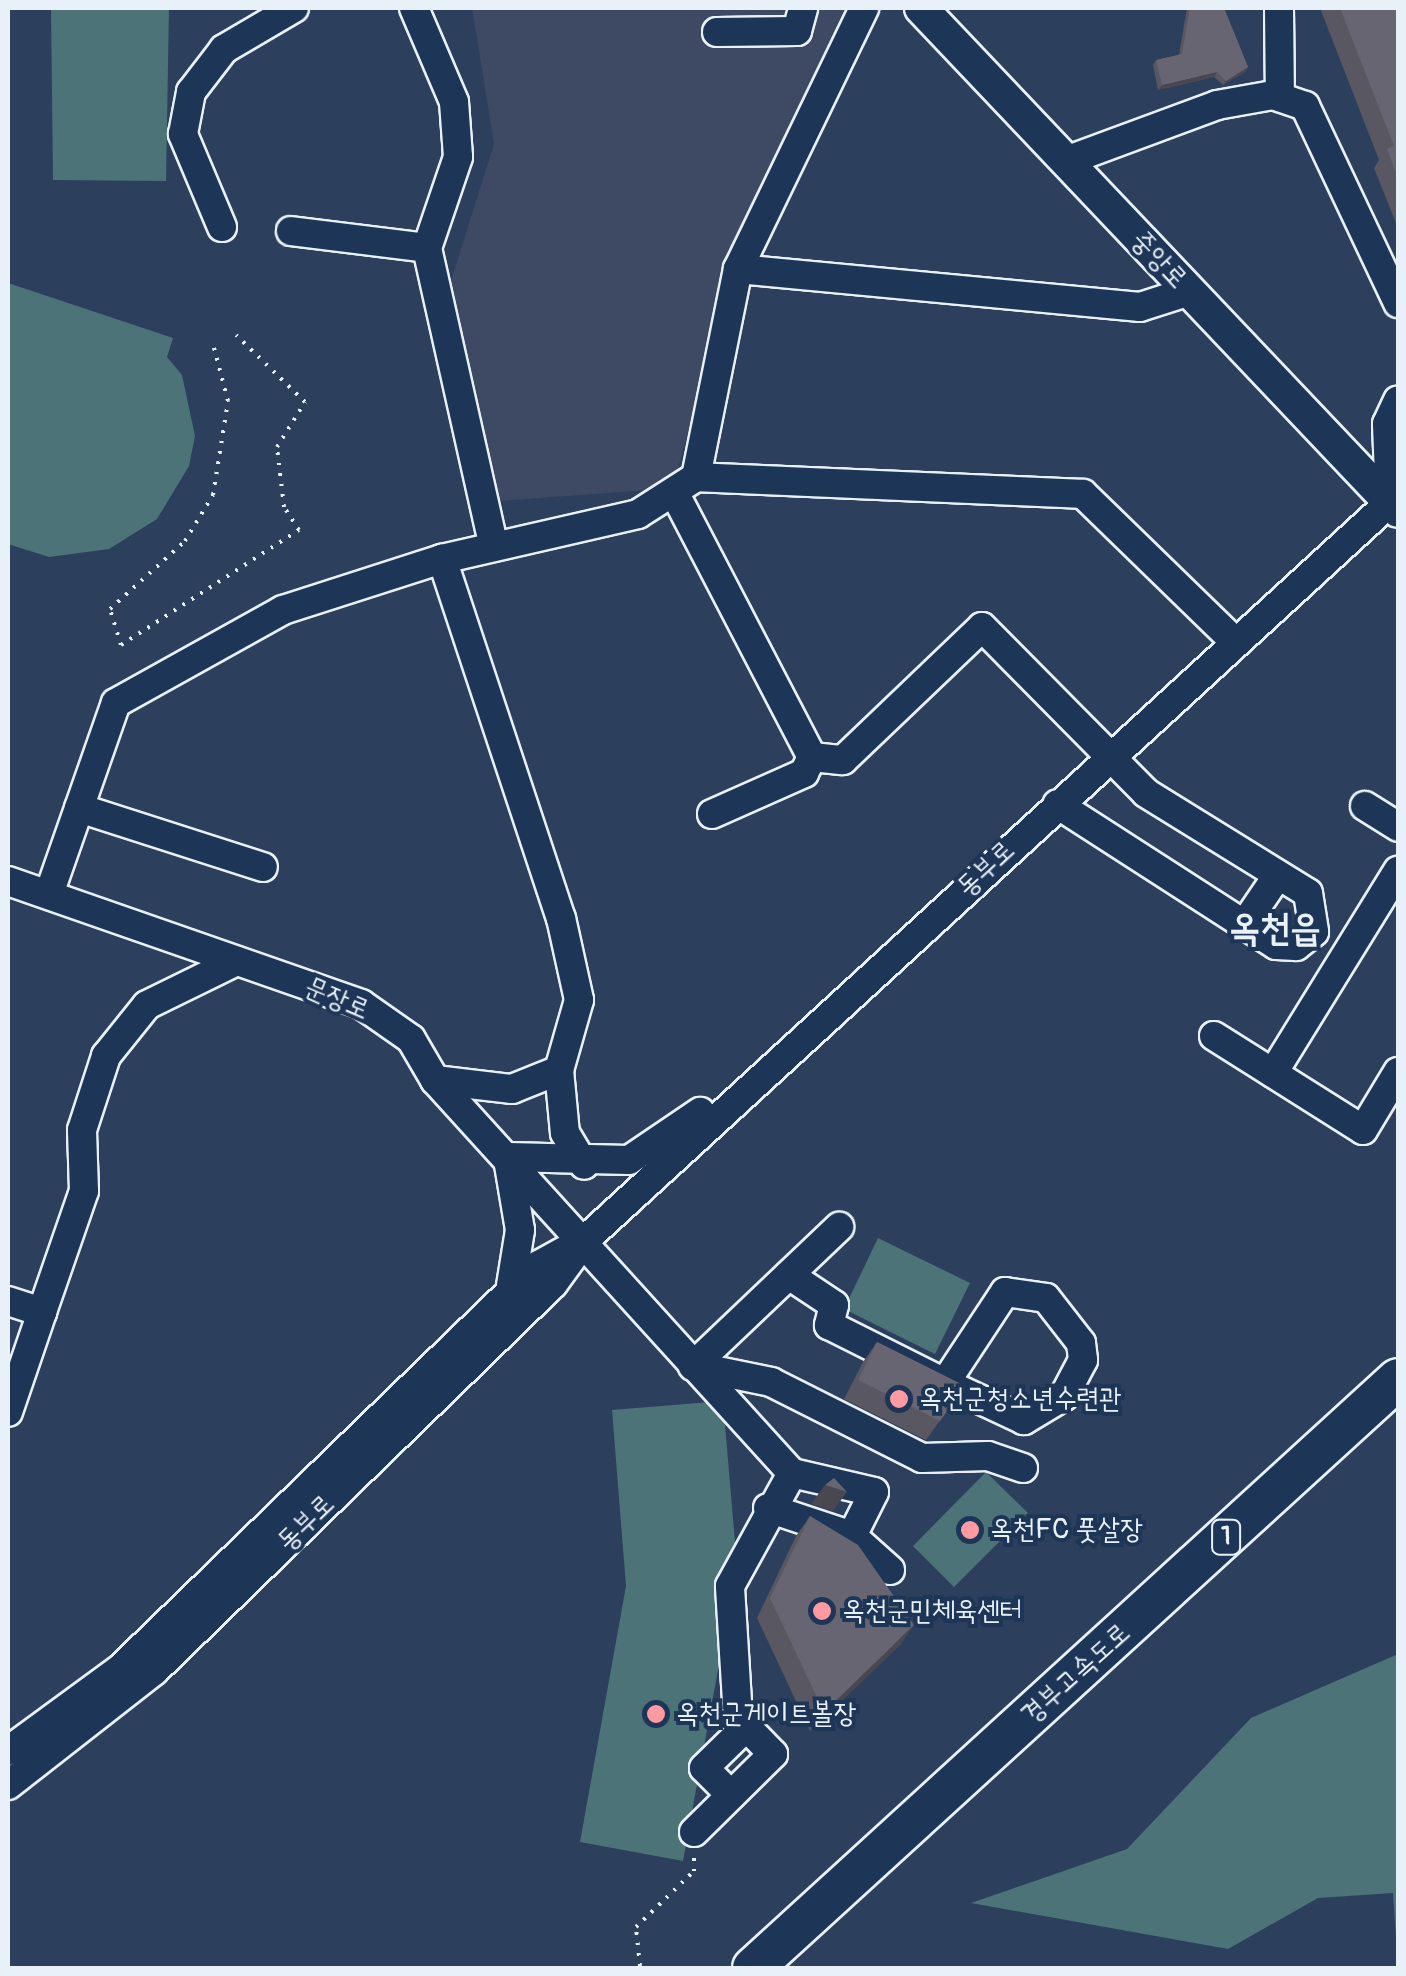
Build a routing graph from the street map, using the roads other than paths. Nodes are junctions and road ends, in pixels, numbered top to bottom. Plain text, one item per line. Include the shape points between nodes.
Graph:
1 (294, 8) edge
2 (414, 8) edge
3 (803, 8) edge
4 (864, 8) edge
5 (921, 8) edge
6 (1280, 8) edge
7 (717, 32) dead end
8 (1280, 97) junction
9 (1066, 161) junction
10 (222, 227) dead end
11 (291, 231) dead end
12 (427, 248) junction
13 (738, 268) junction
14 (1190, 291) junction
15 (1398, 303) edge
16 (1398, 400) edge
17 (685, 485) junction
18 (1396, 502) edge
19 (494, 548) junction
20 (442, 559) junction
21 (1235, 642) junction
22 (812, 757) junction
23 (1107, 758) junction
24 (1057, 804) junction
25 (1365, 806) dead end
26 (79, 808) junction
27 (712, 814) dead end
28 (1398, 827) edge
29 (264, 868) dead end
30 (1398, 871) edge
31 (1278, 875) junction
32 (8, 880) edge
33 (49, 894) junction
34 (1244, 925) junction
35 (237, 960) junction
36 (1214, 1036) dead end
37 (559, 1070) junction
38 (1398, 1072) edge
39 (1273, 1073) junction
40 (435, 1080) junction
41 (720, 1114) junction
42 (508, 1158) junction
43 (584, 1165) junction
44 (838, 1226) dead end
45 (585, 1240) junction
46 (789, 1275) junction
47 (510, 1292) junction
48 (8, 1301) edge
49 (42, 1312) junction
50 (693, 1366) junction
51 (1398, 1379) edge
52 (945, 1382) junction
53 (8, 1412) edge
54 (1398, 1416) edge
55 (1023, 1468) dead end
56 (792, 1473) junction
57 (768, 1508) junction
58 (852, 1536) junction
59 (890, 1570) dead end
60 (746, 1726) junction
61 (8, 1751) edge
62 (8, 1785) edge
63 (731, 1795) junction
64 (694, 1832) road end
65 (754, 1968) edge
66 (794, 1968) edge

1 - 10 street via 224,49 191,92 183,134
2 - 12 street via 454,102 458,157
3 - 7 street via 797,31
4 - 13 street
5 - 9 main road, 중앙로
6 - 8 street
8 - 9 street via 1218,106
8 - 15 street via 1305,106 1323,135
9 - 14 main road, 중앙로
11 - 12 street
12 - 19 street
13 - 14 street via 1140,308
13 - 17 street
14 - 18 main road, 중앙로
16 - 18 street via 1388,424
17 - 19 street via 638,514
17 - 21 street via 1083,494
17 - 22 street
18 - 21 street, 동부로
19 - 20 street
20 - 26 street via 283,610 116,703
20 - 37 street via 560,918 579,1000
21 - 23 street, 동부로
22 - 23 street via 843,760 982,627
22 - 27 street via 804,773
23 - 24 street, 동부로
23 - 31 street
24 - 34 street
24 - 41 street, 동부로
25 - 28 street
26 - 29 street
26 - 33 street
30 - 39 street
31 - 34 street
31 - 34 street via 1311,897 1318,919 1303,944 1270,942
32 - 33 street, 문장로
33 - 35 street, 문장로
35 - 40 street, 문장로 via 361,1004 411,1039
35 - 49 street via 147,1005 106,1056 82,1130 84,1191
36 - 39 street
37 - 40 street via 512,1090
37 - 43 street via 565,1133
38 - 39 street via 1363,1130
40 - 42 street, 문장로
41 - 43 street via 706,1108 629,1160
41 - 45 street, 동부로
42 - 43 street
42 - 45 street, 문장로
42 - 47 street via 520,1230
44 - 46 street
45 - 47 street, 동부로
45 - 50 street, 문장로
45 - 62 street, 동부로 via 552,1284 154,1672
46 - 50 street
46 - 52 street via 834,1305 829,1325
47 - 61 street, 동부로 via 120,1668
48 - 49 street
49 - 53 street
50 - 55 street via 771,1382 922,1458 988,1456
50 - 56 street, 문장로
51 - 65 highway, 경부고속도로 / 1
52 - 52 street via 1004,1292 1046,1298 1081,1343 1084,1360 1064,1396 1024,1420
54 - 66 highway, 경부고속도로 / 1
56 - 57 street
56 - 58 street via 874,1492
57 - 58 street
57 - 60 street via 730,1586 738,1718
58 - 59 street
60 - 63 street via 772,1754
60 - 63 street via 704,1768
63 - 64 street

